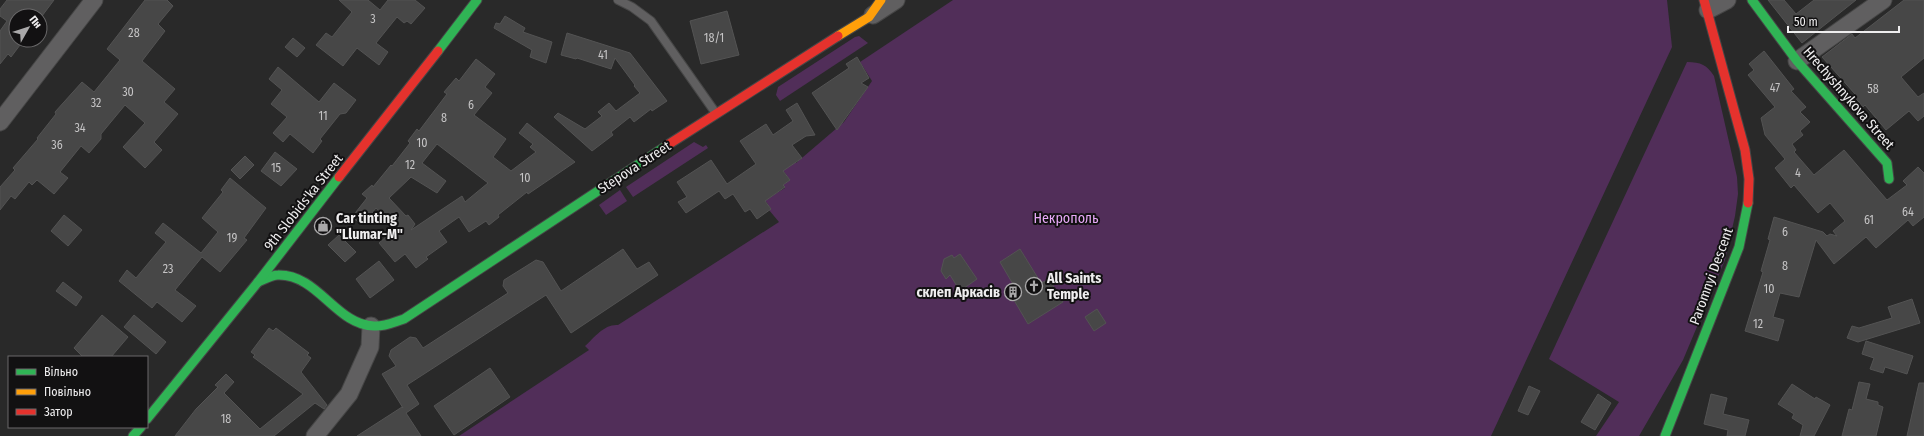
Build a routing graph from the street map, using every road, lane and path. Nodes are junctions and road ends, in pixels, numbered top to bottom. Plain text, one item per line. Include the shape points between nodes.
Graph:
1 (94, 0) edge
2 (477, 0) edge
3 (618, 0) edge
4 (881, 0) edge
5 (896, 0) edge
6 (1727, 0) edge
7 (1752, 0) edge
8 (1883, 0) edge
9 (1706, 5) edge
10 (869, 17) junction
11 (1797, 61) junction
12 (716, 114) junction
13 (0, 122) edge
14 (1889, 179) dead end
15 (258, 282) junction
16 (371, 326) junction
17 (148, 418) edge
18 (139, 428) edge
19 (133, 436) edge
20 (315, 436) edge
21 (1665, 436) edge

1 - 13 street
2 - 15 street, 9th Slobids'ka Street
3 - 12 lane via 651,21
4 - 10 street
5 - 10 street, Stepova Street
6 - 9 street
7 - 11 street, Hrechyshnykova Street
8 - 11 street
9 - 21 street, Paromnyi Descent via 1745,150 1749,179 1748,207 1738,247
10 - 12 street, Stepova Street
11 - 14 street, Hrechyshnykova Street via 1887,163
12 - 16 street, Stepova Street via 404,318 383,326
15 - 16 street, Stepova Street via 278,275 300,279 347,317
15 - 17 street, 9th Slobids'ka Street
16 - 20 street via 370,347 349,394
18 - 19 street

